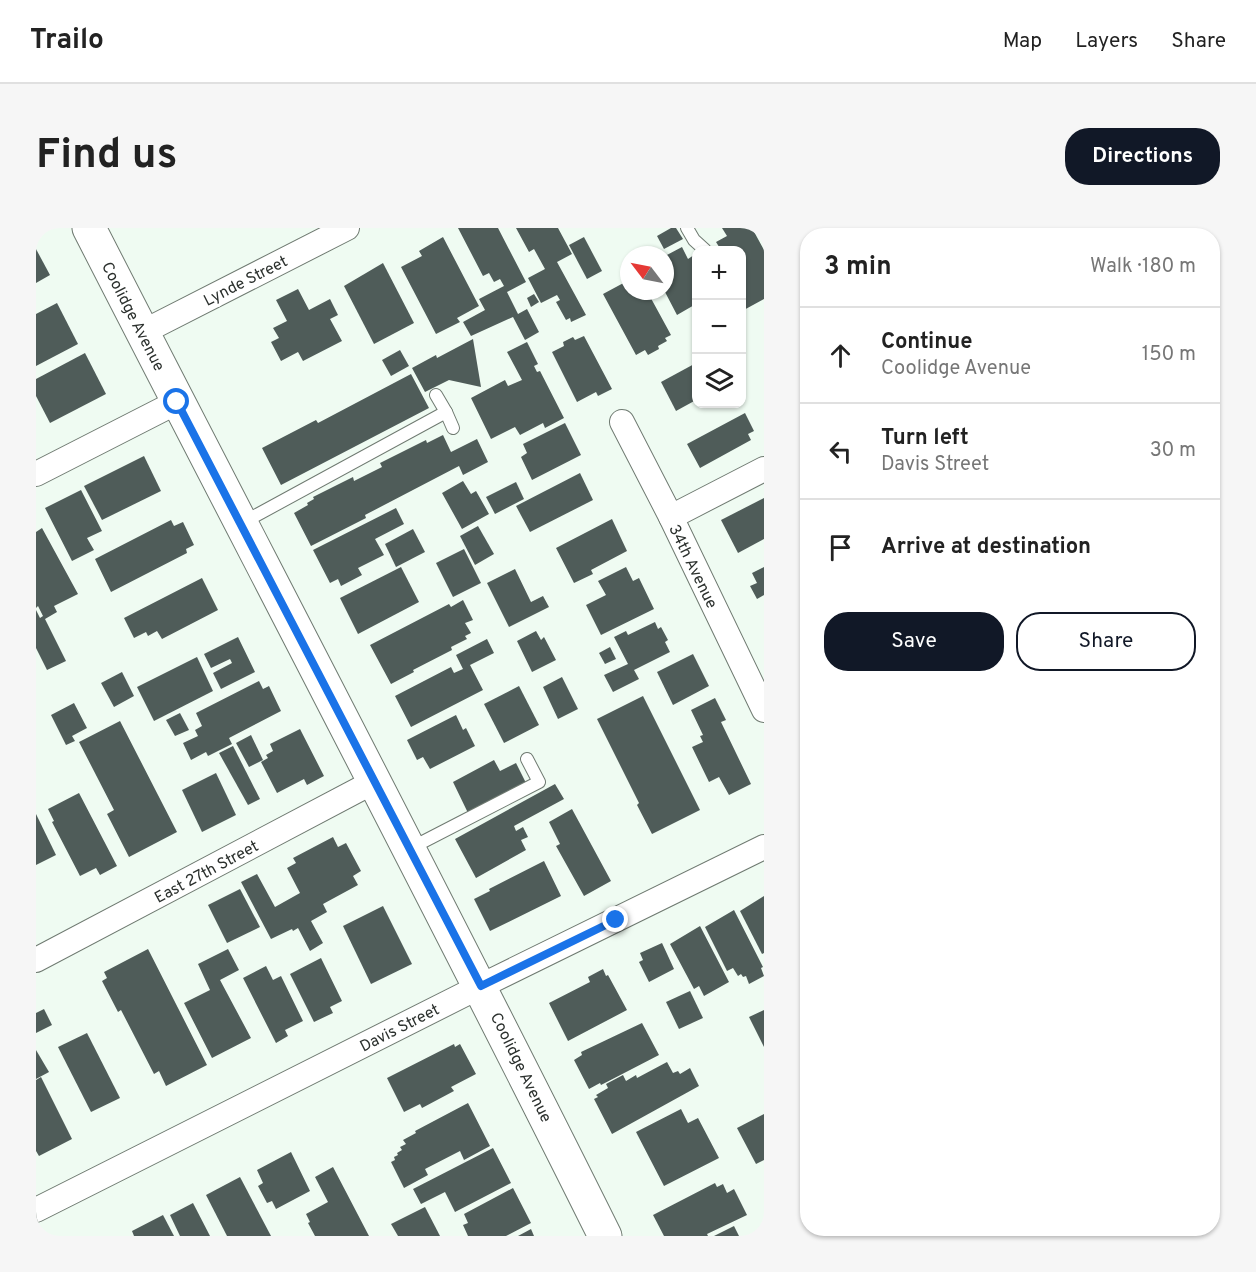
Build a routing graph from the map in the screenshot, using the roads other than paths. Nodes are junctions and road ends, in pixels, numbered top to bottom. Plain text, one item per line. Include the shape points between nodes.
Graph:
1 (89, 228) edge
2 (347, 228) edge
3 (687, 228) edge
4 (701, 246) edge
5 (143, 332) junction
6 (436, 395) dead end
7 (177, 402) junction
8 (446, 412) junction
9 (622, 422) dead end
10 (453, 428) dead end
11 (764, 469) edge
12 (36, 474) edge
13 (671, 517) junction
14 (241, 524) junction
15 (764, 711) edge
16 (527, 759) dead end
17 (375, 781) junction
18 (764, 847) edge
19 (410, 848) junction
20 (36, 960) edge
21 (481, 986) junction
22 (36, 1210) edge
23 (605, 1236) edge

1 - 5 street, Coolidge Avenue
2 - 5 street, Lynde Street
3 - 4 lane
5 - 7 street, Coolidge Avenue
6 - 8 lane
7 - 12 street
7 - 14 street, Coolidge Avenue
8 - 10 lane
8 - 14 lane
9 - 13 street, 34th Avenue
11 - 13 street
13 - 15 street, 34th Avenue
14 - 17 street, Coolidge Avenue
16 - 19 lane via 539,782
17 - 19 street, Coolidge Avenue
17 - 20 street, East 27th Street
18 - 21 street, Davis Street
19 - 21 street, Coolidge Avenue
21 - 22 street, Davis Street
21 - 23 street, Coolidge Avenue

